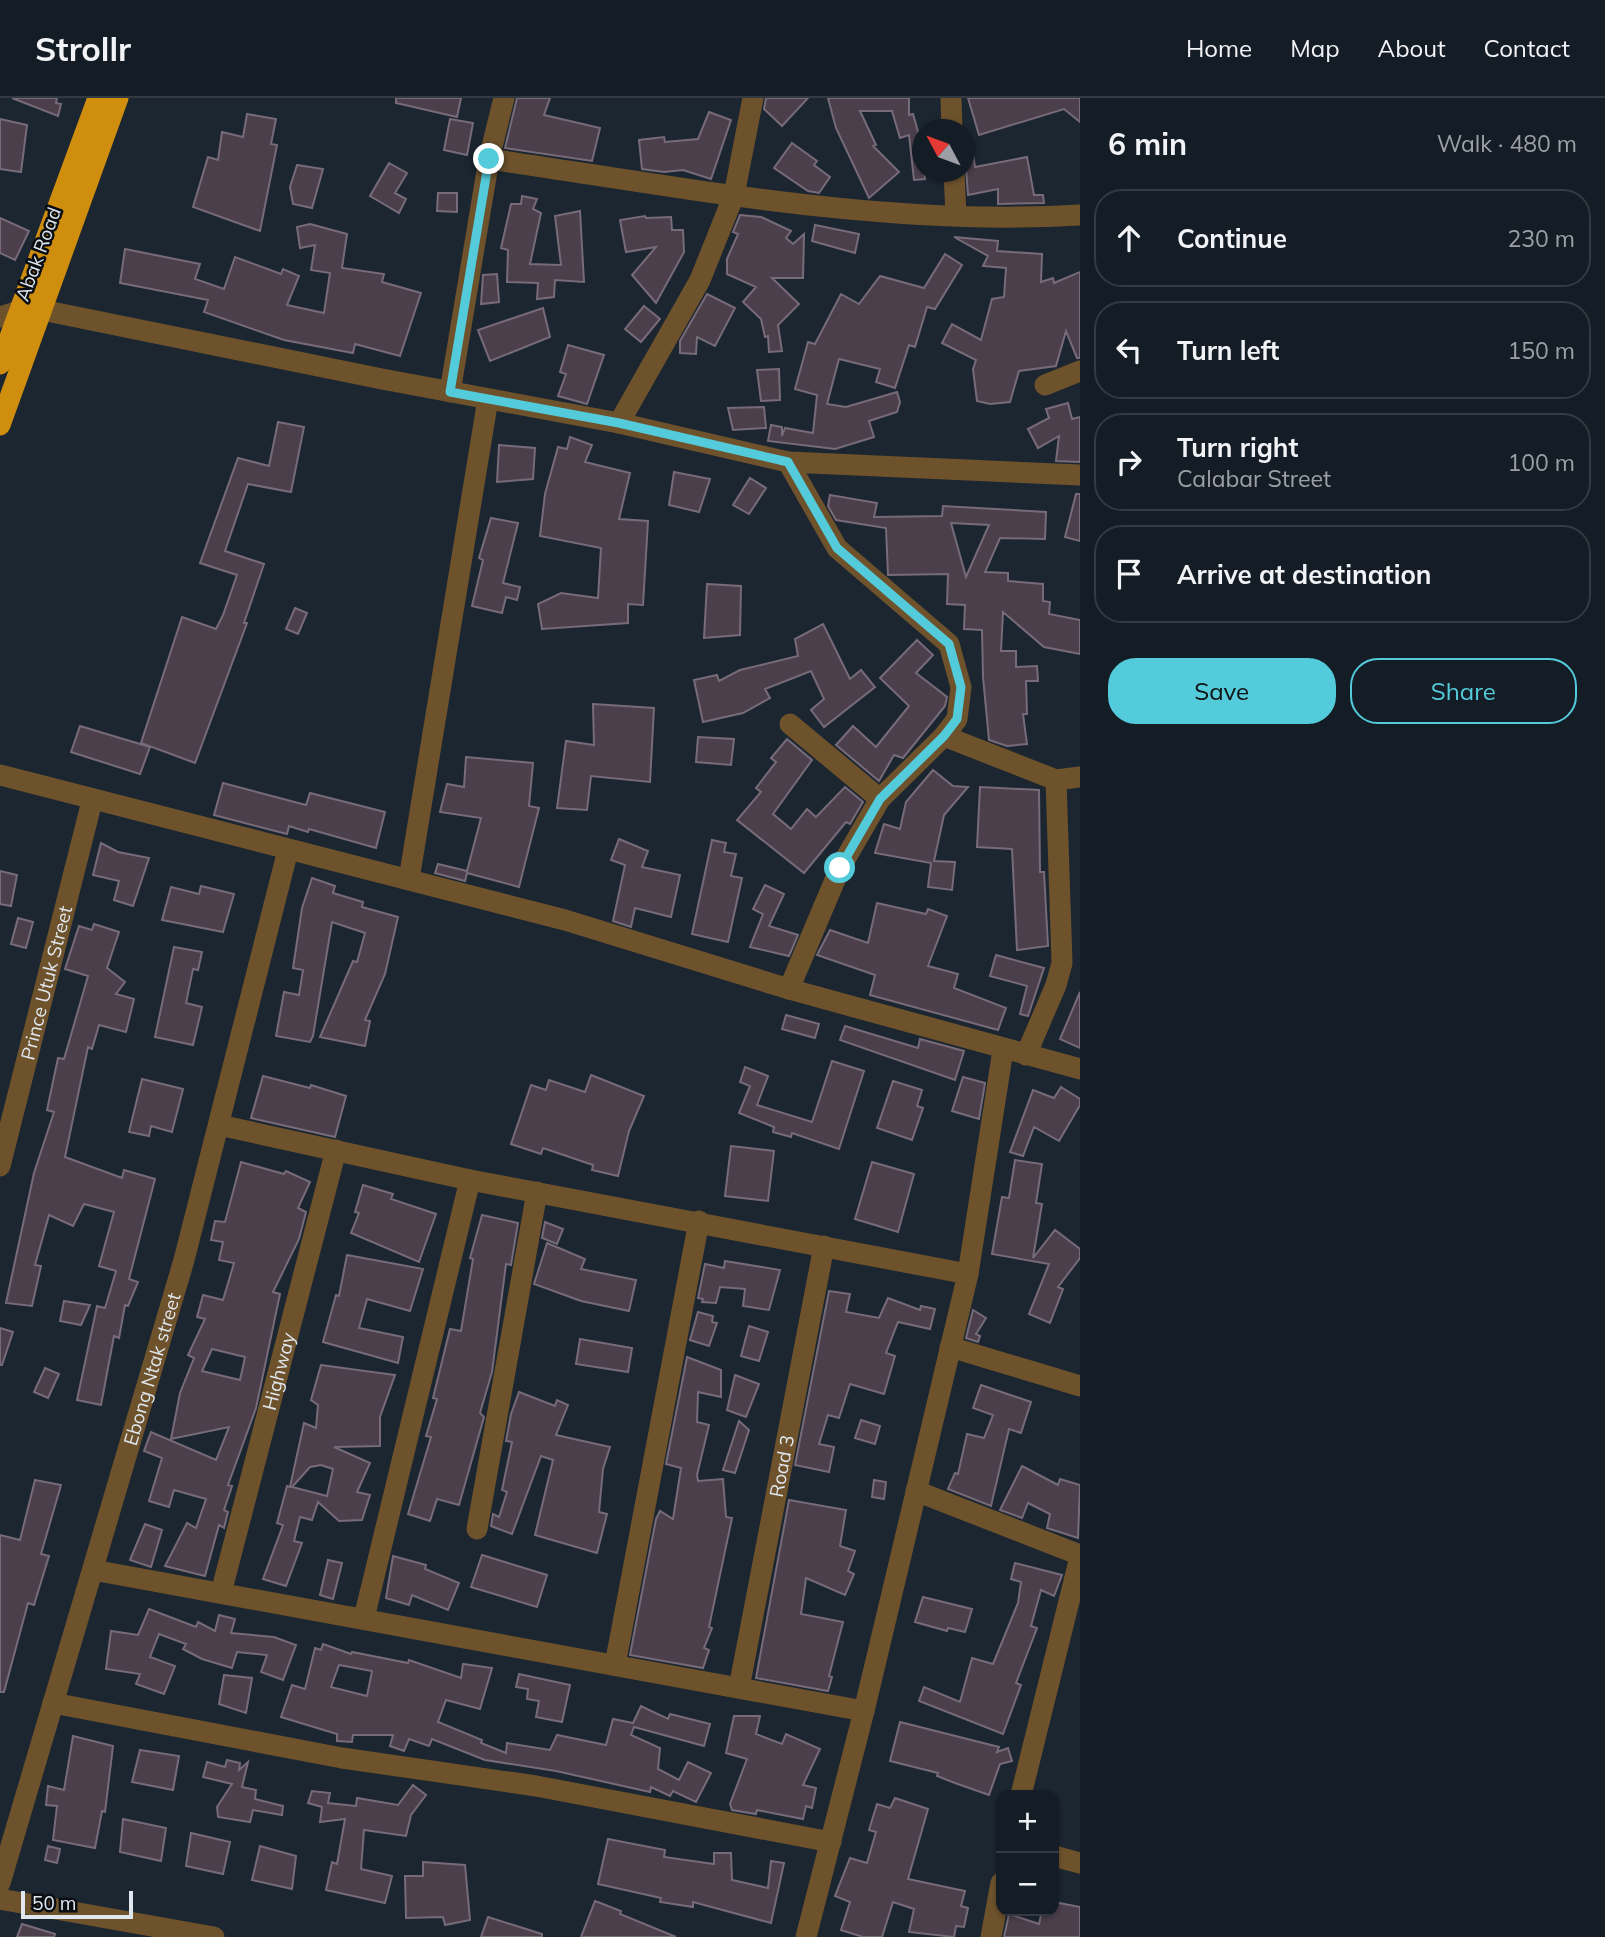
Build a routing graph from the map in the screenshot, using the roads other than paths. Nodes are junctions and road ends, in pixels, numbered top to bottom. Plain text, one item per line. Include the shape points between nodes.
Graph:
1 (98, 98) edge
2 (118, 98) edge
3 (504, 98) edge
4 (753, 98) edge
5 (951, 98) edge
6 (952, 119) edge
7 (489, 159) junction
8 (954, 182) edge
9 (734, 195) junction
10 (1080, 215) edge
11 (956, 216) junction
12 (42, 310) junction
13 (10, 314) edge
14 (0, 364) edge
15 (1080, 371) edge
16 (1045, 385) dead end
17 (450, 392) junction
18 (488, 399) junction
19 (619, 423) junction
20 (0, 425) edge
21 (788, 462) junction
22 (1080, 475) edge
23 (790, 724) dead end
24 (944, 736) junction
25 (0, 775) edge
26 (1080, 776) edge
27 (1056, 780) junction
28 (880, 799) junction
29 (92, 801) junction
30 (288, 850) junction
31 (409, 879) junction
32 (1071, 960) edge
33 (789, 989) junction
34 (1003, 1050) junction
35 (1026, 1055) junction
36 (1080, 1069) edge
37 (219, 1125) junction
38 (336, 1150) junction
39 (0, 1166) edge
40 (470, 1180) junction
41 (537, 1192) junction
42 (699, 1222) junction
43 (824, 1246) junction
44 (968, 1274) junction
45 (950, 1347) junction
46 (1080, 1387) edge
47 (916, 1491) junction
48 (477, 1529) dead end
49 (1080, 1556) edge
50 (93, 1570) junction
51 (221, 1592) junction
52 (364, 1618) junction
53 (615, 1665) junction
54 (739, 1688) junction
55 (53, 1703) junction
56 (864, 1712) junction
57 (1022, 1790) edge
58 (831, 1842) junction
59 (1059, 1857) edge
60 (1080, 1863) edge
61 (0, 1883) edge
62 (0, 1899) edge
63 (996, 1910) edge
64 (210, 1937) edge
65 (806, 1937) edge
66 (991, 1937) edge

1 - 13 highway, Abak Road
2 - 12 highway, Abak Road
3 - 7 street
4 - 9 street
5 - 6 street
7 - 9 street
7 - 17 street
8 - 11 street
9 - 11 street
9 - 19 street via 700,280
10 - 11 street
12 - 13 street
12 - 17 street
12 - 20 highway, Abak Road
13 - 14 highway, Abak Road
15 - 16 street
17 - 18 street
18 - 19 street
18 - 31 street
19 - 21 street
21 - 22 street
21 - 24 street via 837,548 949,644 961,687 957,719
23 - 28 street
24 - 27 street
24 - 28 street
25 - 29 street
26 - 27 street
27 - 32 street
28 - 33 street via 840,868
29 - 30 street
29 - 39 street, Prince Utuk Street
30 - 31 street
30 - 37 street, Ebong Ntak street
31 - 33 street via 565,920
32 - 35 street
33 - 34 street
34 - 35 street
34 - 44 street
35 - 36 street
37 - 38 street
37 - 50 street, Ebong Ntak street
38 - 40 street
38 - 51 street, Highway
40 - 41 street
40 - 52 street
41 - 42 street
41 - 48 street
42 - 43 street
42 - 53 street
43 - 44 street
43 - 54 street, Road 3
44 - 45 street
45 - 46 street
45 - 47 street
47 - 49 street
47 - 56 street
49 - 57 street
50 - 51 street
50 - 55 street, Ebong Ntak street
51 - 52 street
52 - 53 street
53 - 54 street
54 - 56 street
55 - 58 street
55 - 61 street, Ebong Ntak street
56 - 58 street
58 - 65 street
59 - 60 street
62 - 64 street
63 - 66 street

